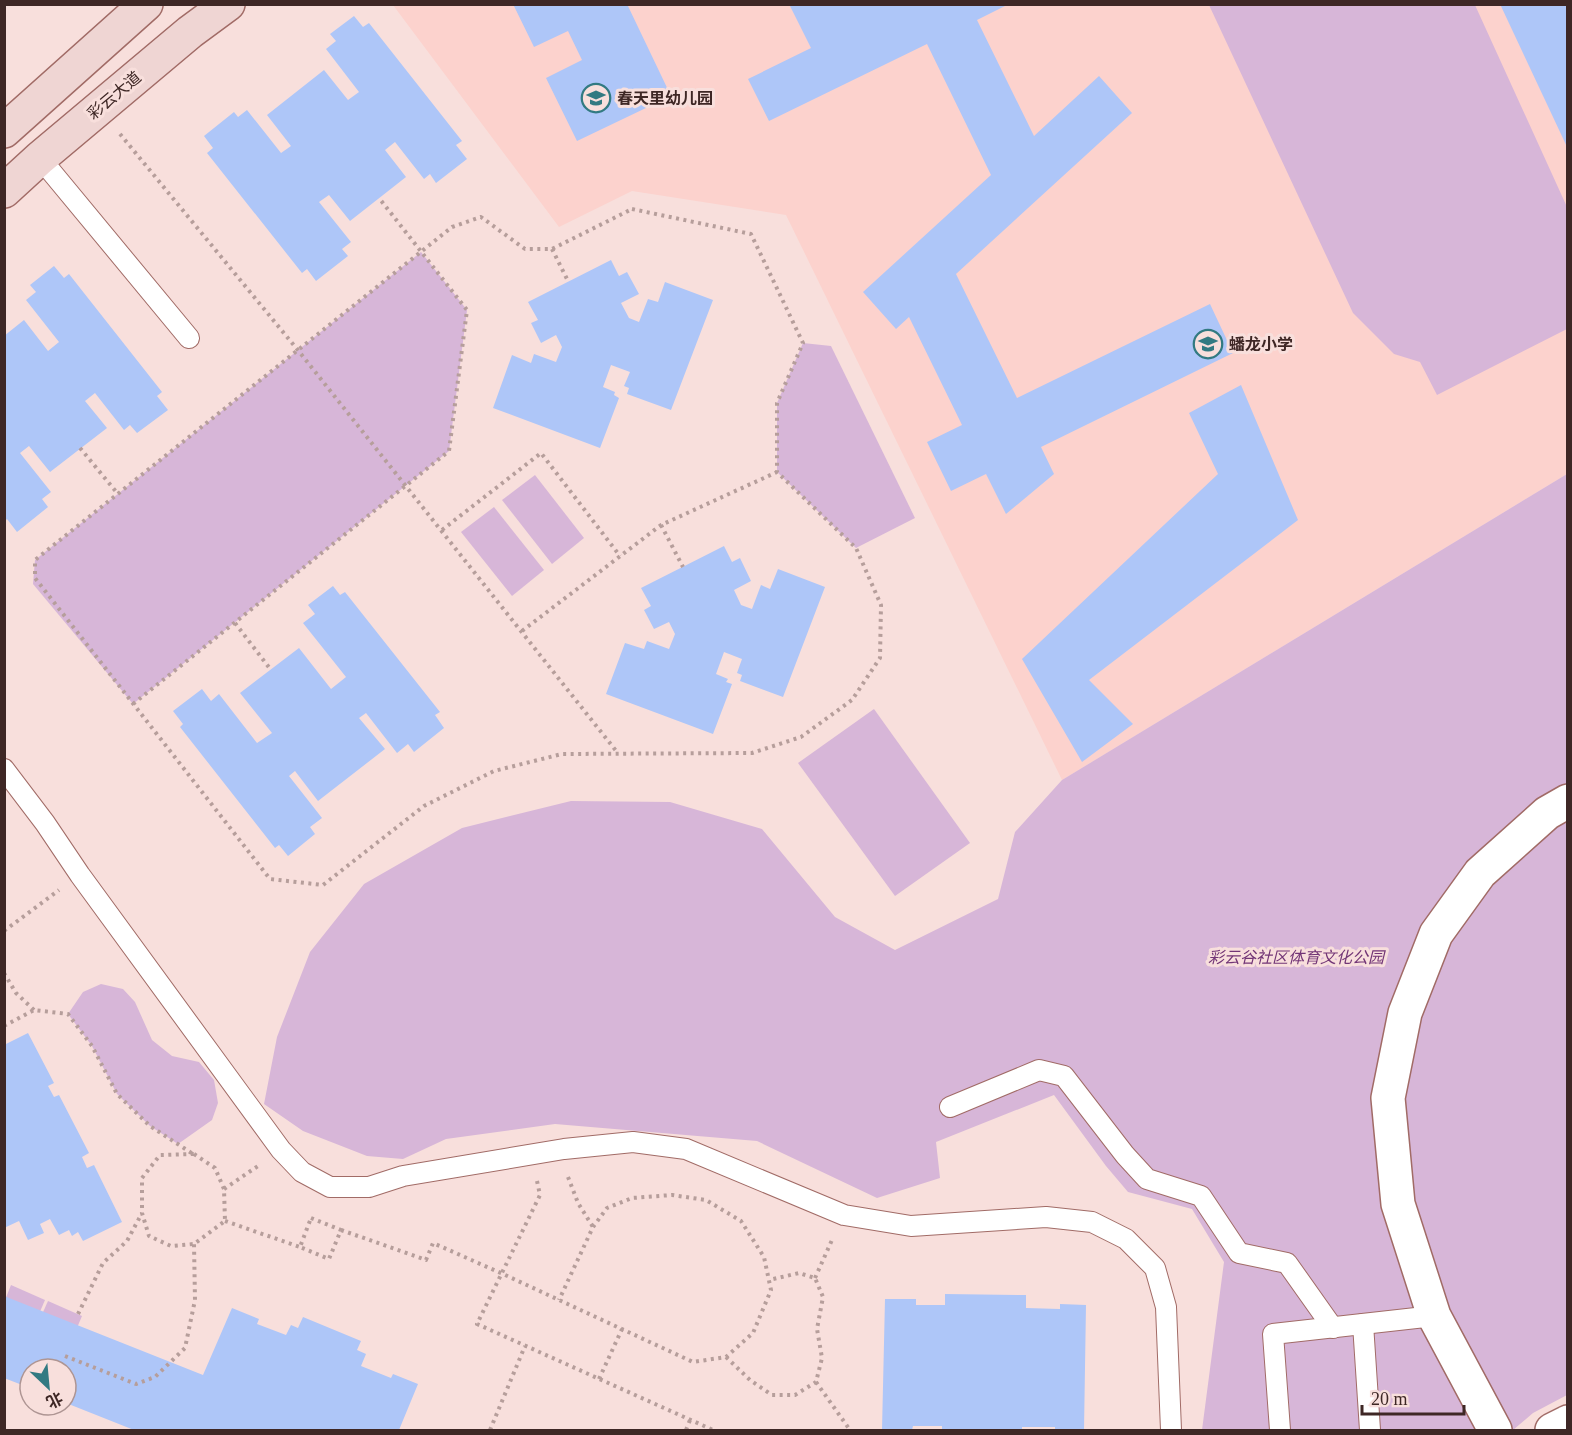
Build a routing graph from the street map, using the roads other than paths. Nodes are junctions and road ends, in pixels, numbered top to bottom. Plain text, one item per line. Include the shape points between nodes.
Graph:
1 (146, 4) edge
2 (228, 4) edge
3 (4, 131) edge
4 (40, 158) junction
5 (4, 191) edge
6 (189, 338) dead end
7 (4, 769) edge
8 (1568, 801) edge
9 (950, 1107) dead end
10 (1434, 1316) junction
11 (1363, 1324) junction
12 (1333, 1328) junction
13 (1568, 1422) edge
14 (1171, 1431) edge
15 (1280, 1431) edge
16 (1370, 1431) edge
17 (1495, 1431) edge
18 (1552, 1431) edge

1 - 3 main road
2 - 4 main road, 彩云大道
4 - 5 main road, 彩云大道
4 - 6 lane
7 - 14 lane via 280,1150 302,1172 330,1187 369,1187 403,1176 532,1154 633,1142 686,1149 844,1215 911,1226 1046,1217 1092,1222 1126,1239 1155,1268 1166,1306
8 - 10 street via 1547,813 1480,873 1436,934 1405,1013 1388,1098 1398,1204
9 - 12 lane via 1039,1070 1064,1076 1147,1179 1201,1196 1239,1252 1287,1263
10 - 11 lane
10 - 17 street
11 - 12 lane
11 - 16 lane
12 - 15 lane via 1273,1334
13 - 18 street

